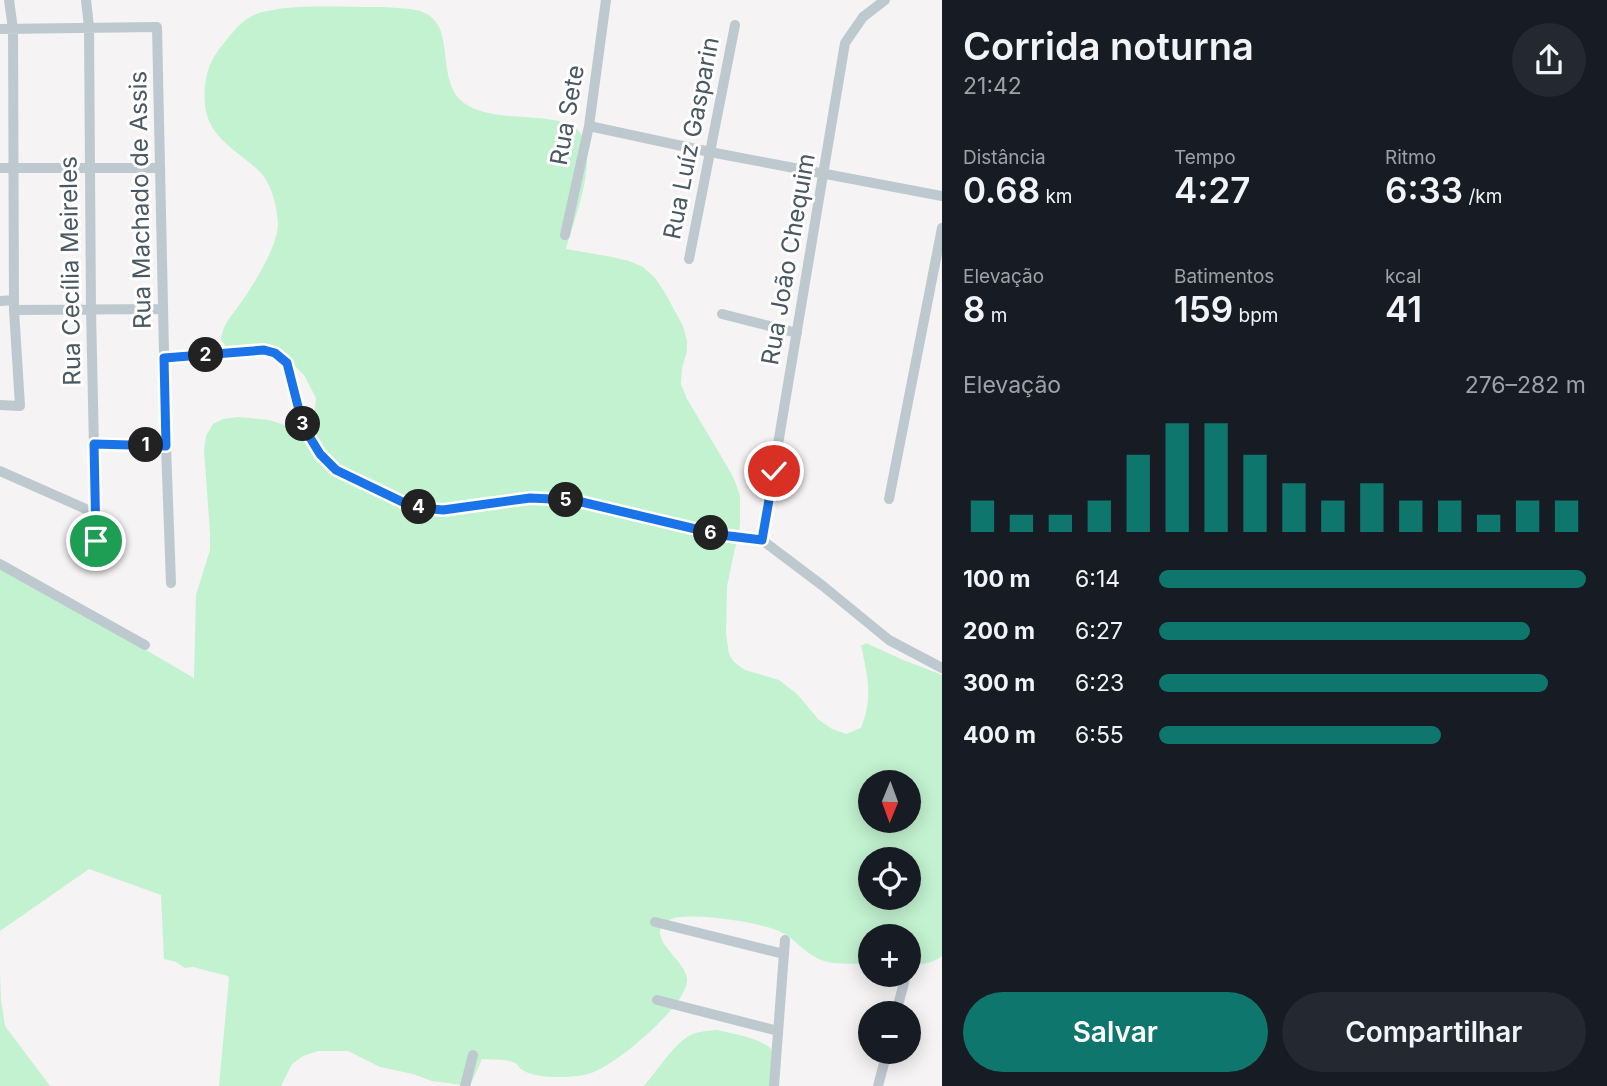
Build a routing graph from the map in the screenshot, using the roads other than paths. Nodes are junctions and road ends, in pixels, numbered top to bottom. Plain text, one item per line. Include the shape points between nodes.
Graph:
1 (9, 0) edge
2 (86, 0) edge
3 (606, 0) edge
4 (885, 0) edge
5 (735, 25) dead end
6 (89, 27) junction
7 (0, 29) edge
8 (13, 29) junction
9 (589, 127) junction
10 (710, 152) junction
11 (160, 167) junction
12 (0, 168) edge
13 (15, 168) junction
14 (90, 168) junction
15 (824, 174) junction
16 (942, 196) edge
17 (942, 228) edge
18 (565, 235) dead end
19 (689, 259) dead end
20 (0, 301) edge
21 (14, 305) junction
22 (163, 309) junction
23 (91, 310) junction
24 (722, 314) dead end
25 (797, 333) junction
26 (164, 358) junction
27 (0, 405) edge
28 (94, 444) junction
29 (166, 446) junction
30 (0, 471) edge
31 (889, 499) dead end
32 (95, 513) junction
33 (762, 540) junction
34 (96, 541) dead end
35 (0, 564) edge
36 (170, 583) dead end
37 (145, 645) dead end
38 (942, 668) edge
39 (655, 922) dead end
40 (785, 940) dead end
41 (784, 954) junction
42 (657, 1000) dead end
43 (778, 1031) junction
44 (473, 1055) dead end
45 (884, 1064) edge
46 (465, 1086) edge
47 (774, 1086) edge
48 (878, 1086) edge

1 - 8 street
2 - 6 street, Rua Cecília Meireles
3 - 9 street, Rua Sete
4 - 15 street, Rua João Chequim via 863,17 845,43
5 - 10 street, Rua Luíz Gasparin
6 - 8 street
6 - 11 street, Rua Machado de Assis via 157,27
6 - 14 street, Rua Cecília Meireles
7 - 8 street
8 - 13 street
9 - 10 street
9 - 18 street, Rua Sete
10 - 15 street
10 - 19 street, Rua Luíz Gasparin
11 - 14 street
11 - 22 street, Rua Machado de Assis
12 - 13 street
13 - 14 street
13 - 21 street
14 - 23 street, Rua Cecília Meireles
15 - 16 street
15 - 25 street, Rua João Chequim
17 - 31 street
20 - 21 street
21 - 23 street
21 - 27 street via 20,406
22 - 23 street
22 - 26 street, Rua Machado de Assis
23 - 28 street, Rua Cecília Meireles
24 - 25 street
25 - 33 street, Rua João Chequim
26 - 29 street, Rua Machado de Assis
26 - 33 street via 275,353 287,363 303,426 320,454 336,470 413,507 443,510 530,498 573,500 676,526
28 - 29 street
28 - 32 street, Rua Cecília Meireles
29 - 36 street, Rua Machado de Assis
30 - 32 street
32 - 34 street, Rua Cecília Meireles
33 - 38 street via 889,640
35 - 37 street
39 - 41 street
40 - 41 street
41 - 43 street
42 - 43 street
43 - 47 street
44 - 46 street
45 - 48 street

